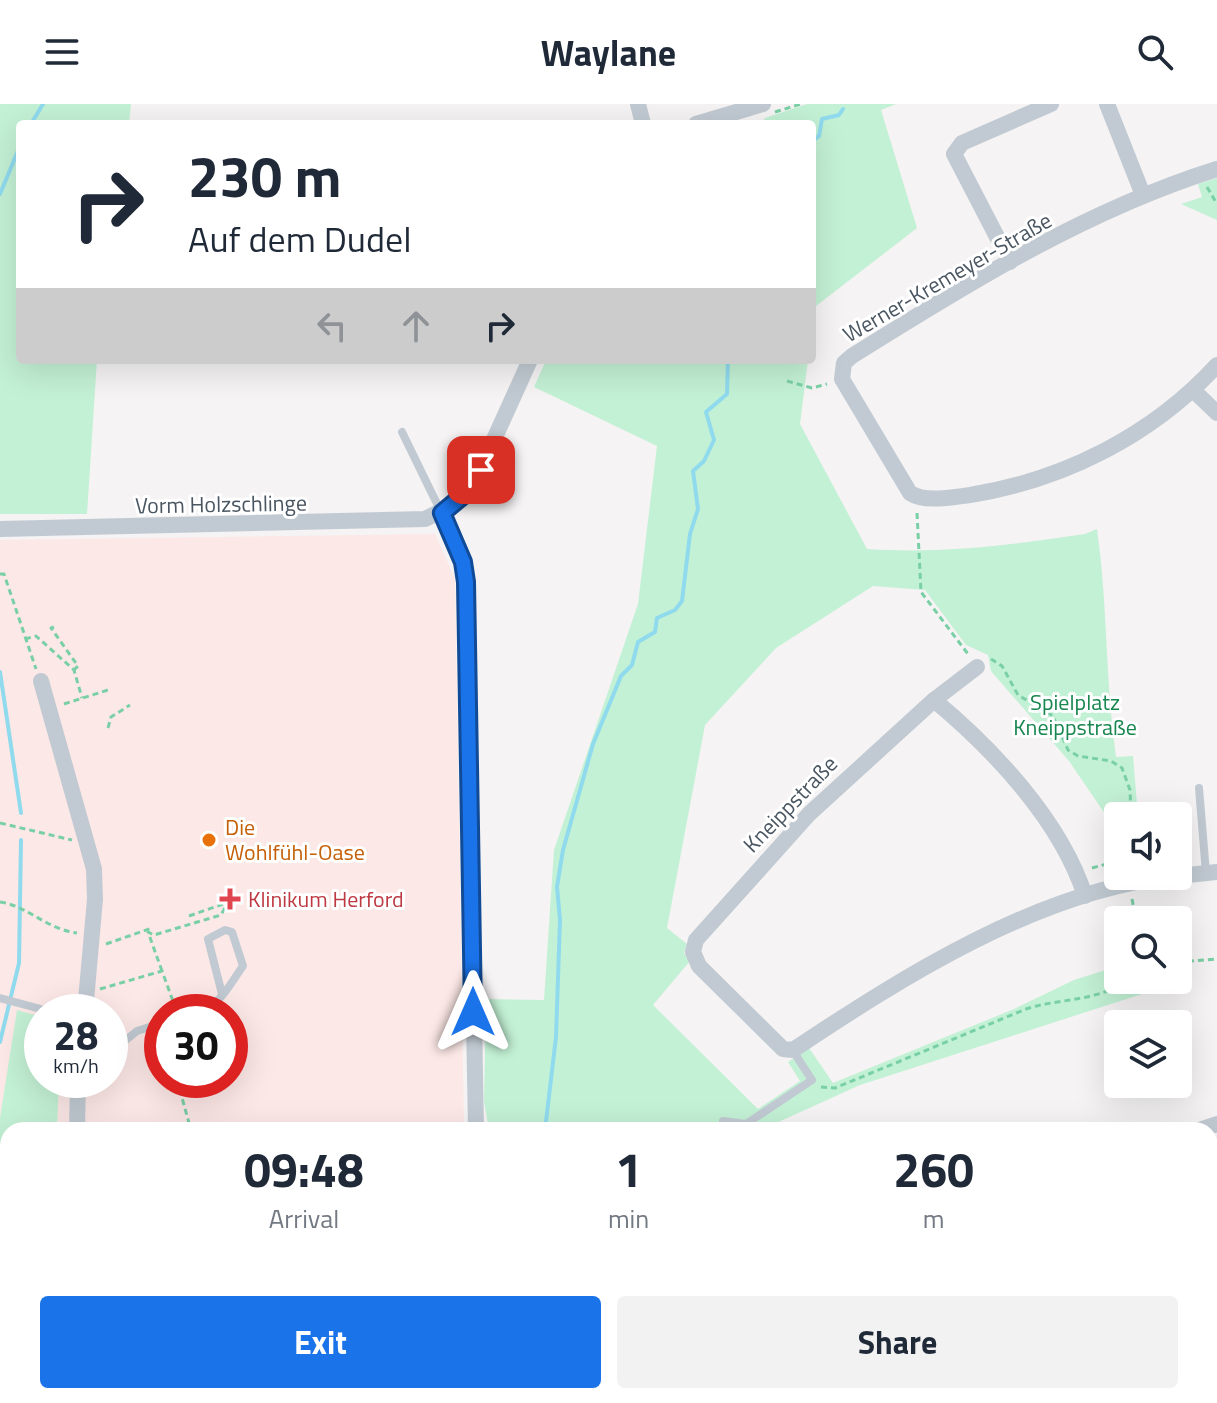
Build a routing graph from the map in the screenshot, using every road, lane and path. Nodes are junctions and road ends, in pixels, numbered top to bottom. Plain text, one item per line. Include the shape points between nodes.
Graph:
1 (763, 104) edge
2 (1051, 104) edge
3 (1107, 104) edge
4 (709, 120) edge
5 (1217, 169) edge
6 (1143, 195) junction
7 (1010, 262) junction
8 (528, 364) edge
9 (1217, 365) edge
10 (842, 379) junction
11 (787, 381) dead end
12 (1193, 390) junction
13 (1217, 413) edge
14 (402, 432) dead end
15 (916, 497) junction
16 (442, 513) junction
17 (0, 529) edge
18 (0, 574) edge
19 (54, 627) dead end
20 (24, 640) junction
21 (977, 667) junction
22 (74, 670) junction
23 (41, 681) joint
24 (111, 689) dead end
25 (82, 698) junction
26 (934, 700) junction
27 (130, 705) dead end
28 (49, 709) junction
29 (108, 728) dead end
30 (1199, 788) dead end
31 (1130, 802) edge
32 (0, 822) edge
33 (88, 842) junction
34 (1104, 865) edge
35 (1211, 872) edge
36 (1077, 873) junction
37 (1105, 890) edge
38 (1085, 896) junction
39 (0, 902) edge
40 (189, 916) dead end
41 (150, 930) junction
42 (76, 933) dead end
43 (91, 949) junction
44 (1217, 959) edge
45 (1192, 961) edge
46 (162, 971) junction
47 (87, 993) joint
48 (170, 994) edge
49 (222, 994) joint
50 (1104, 994) edge
51 (0, 998) edge
52 (24, 1004) edge
53 (793, 1050) junction
54 (812, 1080) junction
55 (78, 1098) edge
56 (182, 1098) edge
57 (723, 1121) dead end
58 (77, 1122) edge
59 (189, 1122) edge
60 (476, 1122) edge
61 (731, 1122) edge
62 (749, 1122) edge

1 - 4 street
2 - 7 street via 962,143 954,154
3 - 6 street
5 - 6 street, Werner-Kremeyer-Straße
6 - 7 street, Werner-Kremeyer-Straße
7 - 10 street, Werner-Kremeyer-Straße via 852,356 844,363
8 - 16 street via 472,488
9 - 12 street
10 - 11 path via 812,388
10 - 15 street, Werner-Kremeyer-Straße
12 - 13 street
12 - 15 street via 1126,439 1067,468 989,492
14 - 16 lane
15 - 21 path via 921,592
16 - 17 street, Vorm Holzschlinge via 379,523
16 - 60 street via 466,582
18 - 20 path
19 - 22 path via 78,666
20 - 22 path via 36,636
20 - 23 path
21 - 26 street, Kneippstraße
21 - 31 path via 992,659 1002,666 1018,695 1053,716 1068,750 1122,768
22 - 25 path
23 - 28 street
24 - 25 path
25 - 28 path
26 - 36 street via 1015,782
26 - 53 street, Kneippstraße via 809,814 696,940 693,952 699,966 783,1049
27 - 29 path via 111,717
28 - 33 street
30 - 35 lane
32 - 33 path
33 - 43 street via 95,899
34 - 36 path
36 - 38 street
37 - 38 street
38 - 53 street via 916,971
39 - 42 path via 21,908 48,926
40 - 41 path via 226,905 221,915 154,935
41 - 43 path
41 - 46 path
43 - 47 street
44 - 45 path
46 - 47 path
46 - 48 path
49 - 49 lane via 208,939 225,930 232,932 243,966
50 - 54 path via 1026,1009 835,1088
51 - 52 lane
53 - 54 lane
54 - 62 lane
55 - 58 street
56 - 59 path
57 - 61 lane

